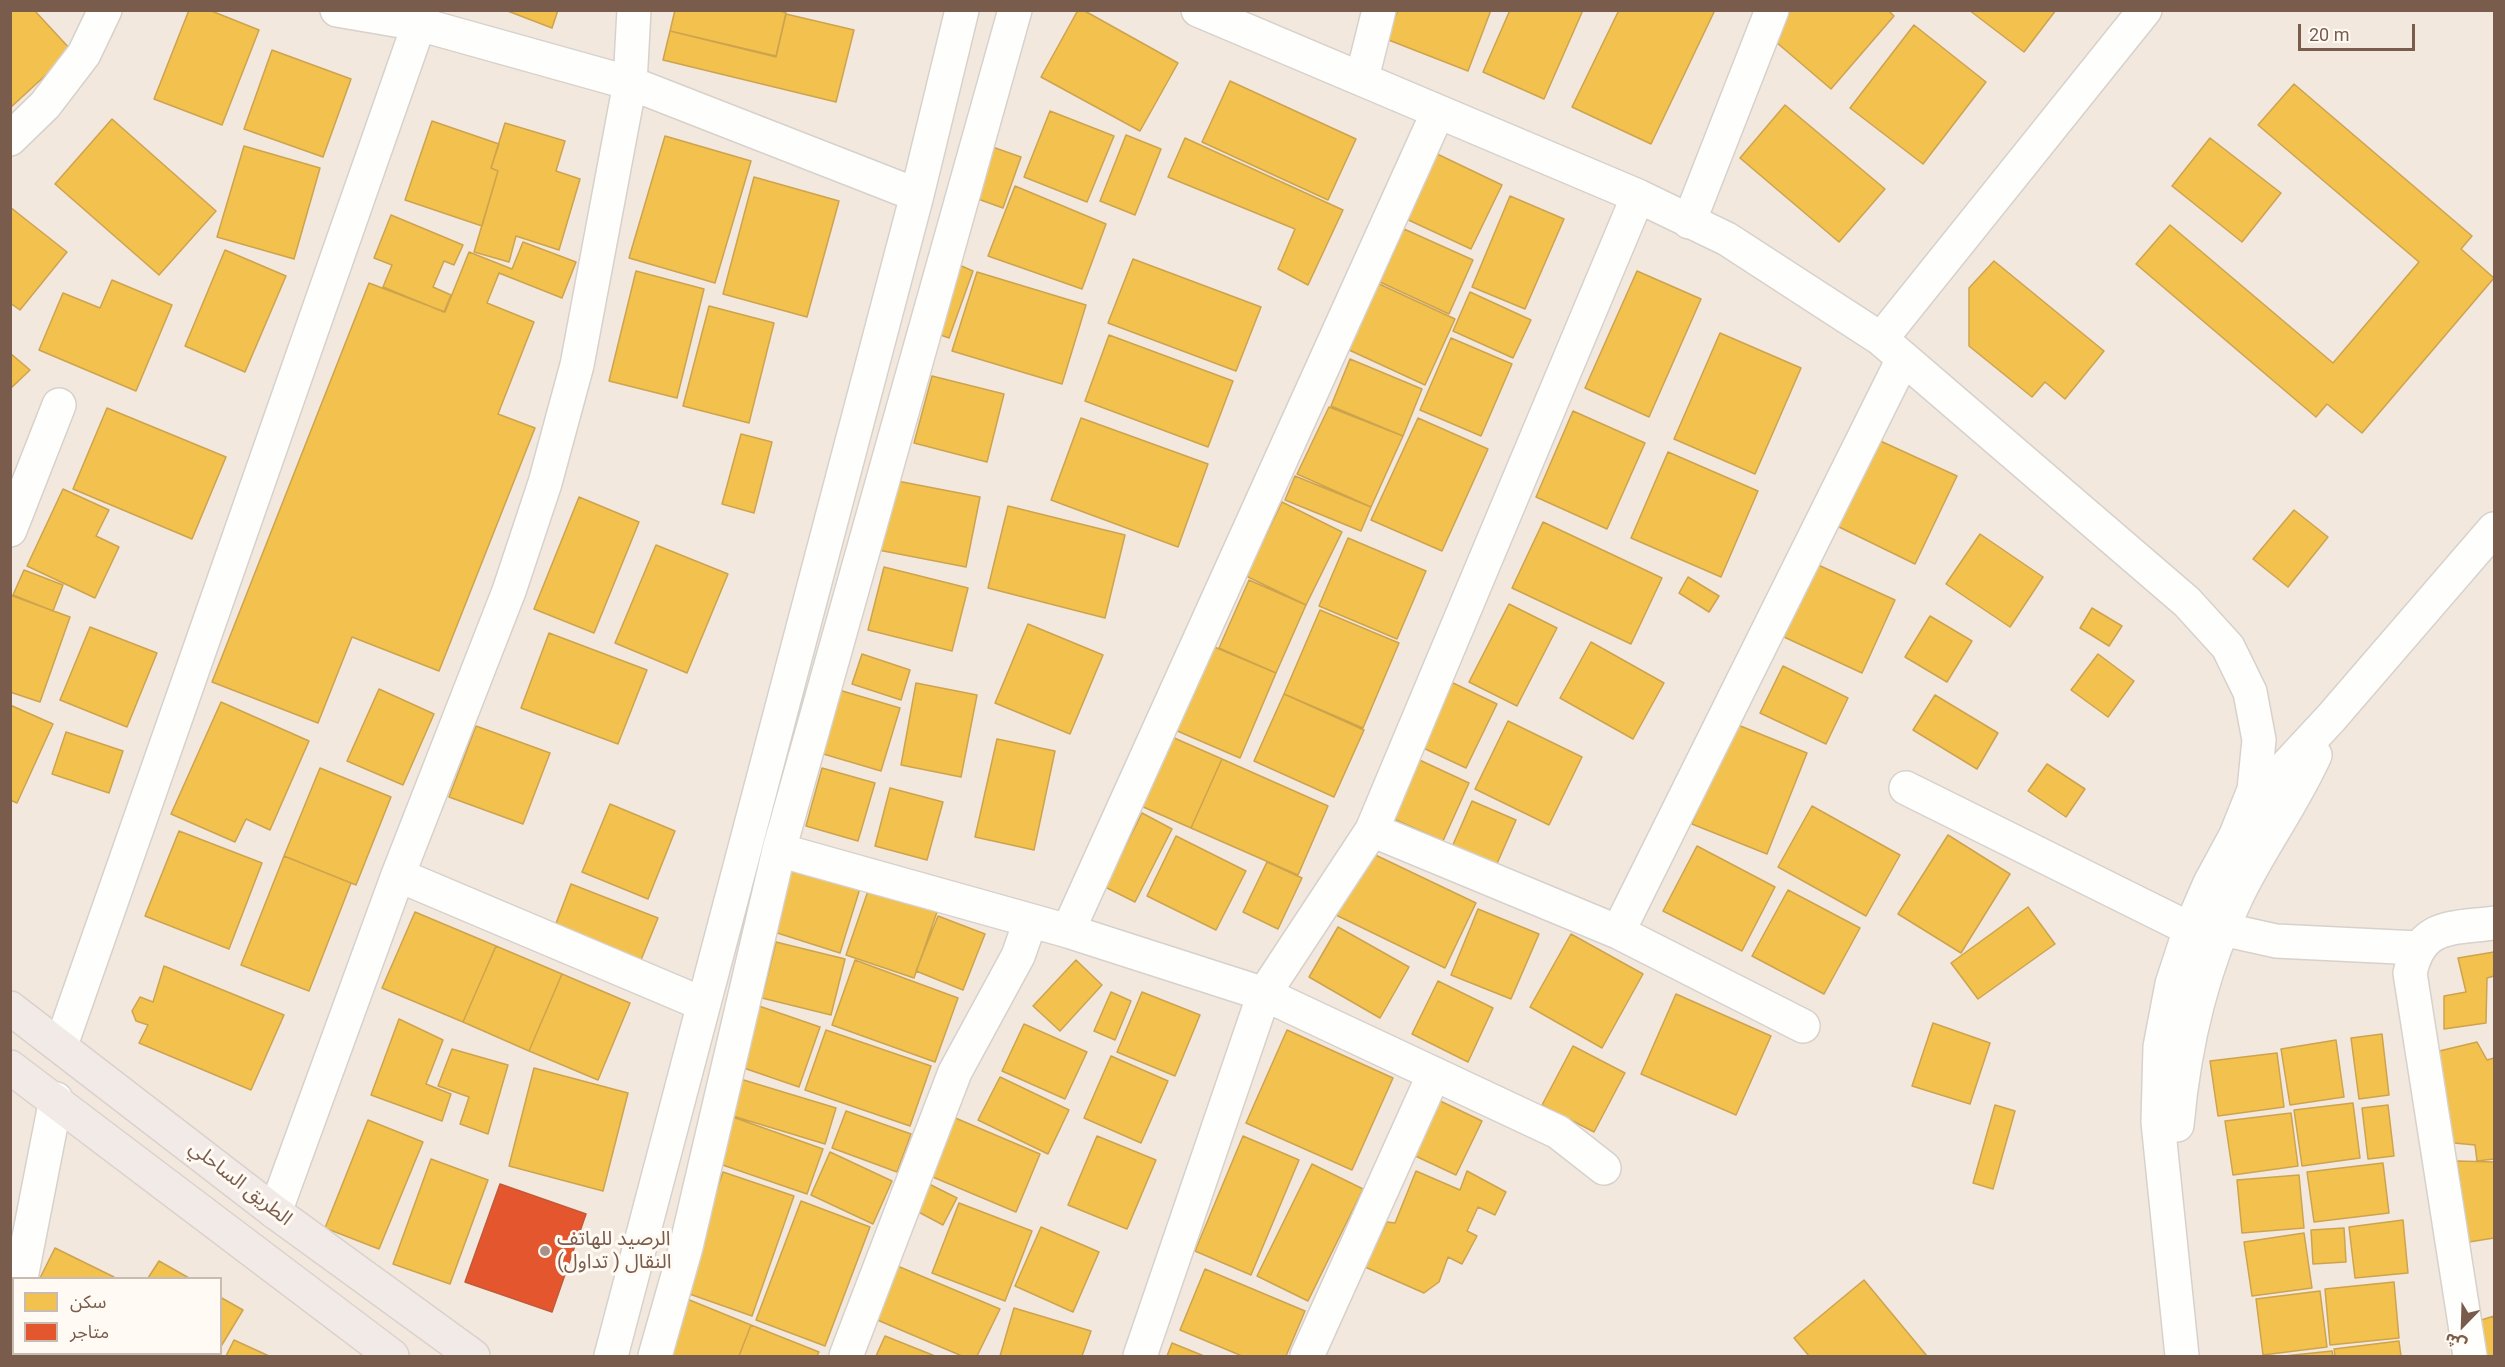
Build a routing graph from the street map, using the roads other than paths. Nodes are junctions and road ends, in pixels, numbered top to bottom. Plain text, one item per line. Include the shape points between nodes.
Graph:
1 (105, 10) edge
2 (337, 10) edge
3 (634, 10) edge
4 (962, 10) edge
5 (1014, 10) edge
6 (1198, 10) edge
7 (1379, 10) edge
8 (1772, 10) edge
9 (2145, 10) edge
10 (419, 24) junction
11 (1362, 78) junction
12 (630, 83) junction
13 (1438, 112) junction
14 (10, 139) edge
15 (917, 195) junction
16 (1638, 196) junction
17 (1689, 222) junction
18 (1892, 349) junction
19 (59, 405) dead end
20 (2494, 529) edge
21 (10, 530) edge
22 (2331, 718) junction
23 (1906, 788) dead end
24 (1372, 830) junction
25 (2236, 835) junction
26 (779, 850) junction
27 (398, 875) junction
28 (1030, 922) junction
29 (2494, 923) edge
30 (2190, 929) junction
31 (2222, 929) junction
32 (1068, 931) junction
33 (1618, 932) junction
34 (2418, 948) junction
35 (1264, 994) junction
36 (703, 1004) junction
37 (10, 1008) edge
38 (1803, 1026) dead end
39 (61, 1045) junction
40 (10, 1067) edge
41 (1434, 1074) junction
42 (56, 1099) junction
43 (1604, 1168) dead end
44 (275, 1212) junction
45 (2170, 1221) junction
46 (21, 1277) edge
47 (392, 1356) edge
48 (473, 1356) edge
49 (610, 1356) edge
50 (655, 1356) edge
51 (846, 1356) edge
52 (1140, 1356) edge
53 (1307, 1356) edge
54 (2182, 1356) edge
55 (2470, 1356) edge

1 - 14 street via 84,54 45,105
2 - 10 street
3 - 12 street
4 - 15 street
5 - 26 street
6 - 11 street
7 - 11 street
8 - 17 street
9 - 18 street
10 - 12 street
10 - 39 street
11 - 13 street
12 - 15 street
12 - 27 street via 577,365 545,483 509,591
13 - 16 street
13 - 32 street
15 - 36 street
16 - 17 street
16 - 24 street
17 - 18 street via 1727,239
18 - 25 street via 2187,602 2228,647 2250,692 2259,740 2254,790
18 - 33 street
19 - 21 street
20 - 22 street
22 - 25 street via 2280,774
22 - 31 street via 2311,764
23 - 30 street
24 - 33 street
24 - 35 street
25 - 30 street
26 - 28 street
26 - 50 street via 686,1247
27 - 36 street
27 - 44 street
28 - 32 street
28 - 51 street via 1018,956 955,1072
29 - 34 street via 2437,931
30 - 45 street via 2172,984 2160,1047 2158,1122
31 - 34 street via 2276,941
31 - 45 street via 2200,996 2184,1066
32 - 35 street
33 - 38 street
34 - 55 street via 2410,974
35 - 41 street
35 - 52 street
36 - 49 street
37 - 39 highway, الطريق الساحلي
39 - 44 highway, الطريق الساحلي
40 - 42 highway
41 - 43 street via 1558,1132
41 - 53 street
42 - 46 street
42 - 47 highway
44 - 48 highway, الطريق الساحلي
45 - 54 street

